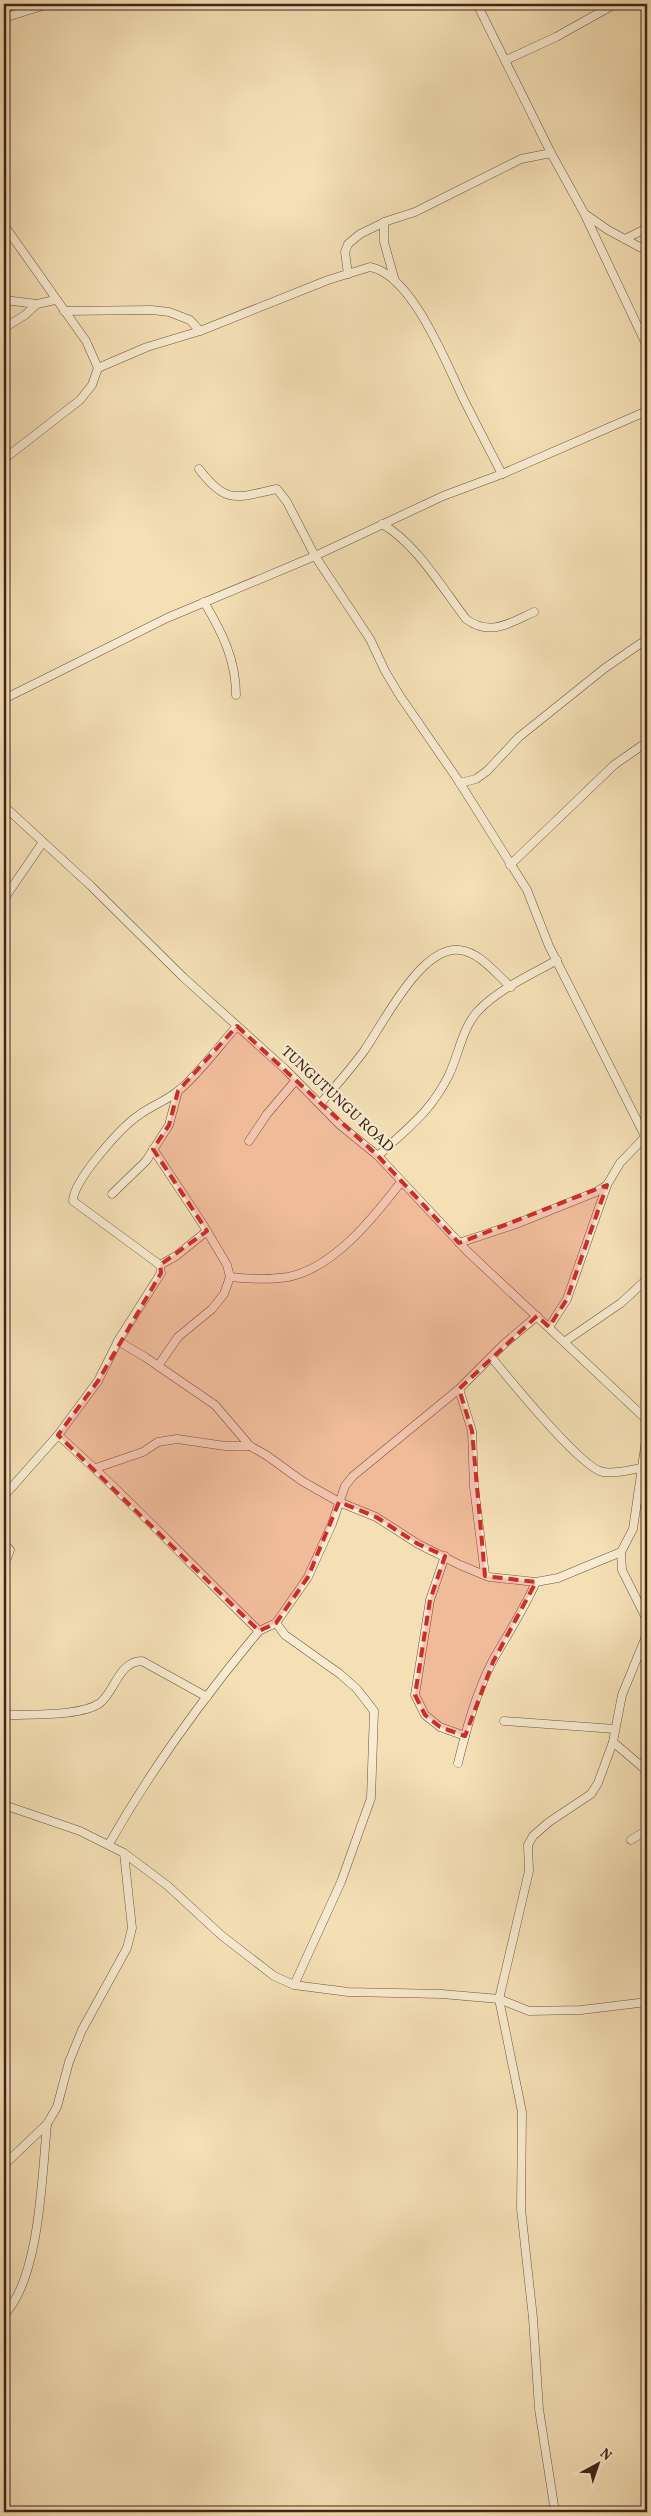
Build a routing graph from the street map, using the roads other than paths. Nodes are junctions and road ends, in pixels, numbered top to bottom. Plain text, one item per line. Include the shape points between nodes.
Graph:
1 (48, 4) edge
2 (477, 4) edge
3 (615, 4) edge
4 (4, 18) edge
5 (506, 60) junction
6 (551, 153) junction
7 (584, 213) junction
8 (384, 222) junction
9 (4, 225) edge
10 (647, 228) edge
11 (625, 240) junction
12 (647, 251) edge
13 (348, 274) junction
14 (396, 283) junction
15 (4, 300) edge
16 (56, 300) junction
17 (37, 304) junction
18 (64, 311) junction
19 (4, 328) edge
20 (200, 331) junction
21 (647, 346) edge
22 (98, 368) junction
23 (647, 411) edge
24 (4, 460) edge
25 (199, 469) dead end
26 (502, 474) junction
27 (382, 524) junction
28 (315, 556) junction
29 (204, 602) junction
30 (534, 612) dead end
31 (647, 639) edge
32 (236, 695) dead end
33 (4, 699) edge
34 (647, 742) edge
35 (460, 783) junction
36 (4, 806) edge
37 (42, 842) junction
38 (510, 865) junction
39 (4, 899) edge
40 (557, 960) junction
41 (511, 987) junction
42 (237, 1026) junction
43 (296, 1080) junction
44 (178, 1091) junction
45 (320, 1104) junction
46 (647, 1125) edge
47 (646, 1136) edge
48 (249, 1141) dead end
49 (153, 1150) junction
50 (378, 1156) junction
51 (401, 1182) junction
52 (607, 1186) junction
53 (112, 1194) dead end
54 (207, 1231) junction
55 (459, 1243) junction
56 (160, 1265) junction
57 (230, 1277) junction
58 (647, 1279) edge
59 (537, 1316) junction
60 (549, 1327) junction
61 (118, 1341) junction
62 (564, 1342) junction
63 (492, 1358) junction
64 (158, 1366) junction
65 (459, 1389) junction
66 (647, 1420) edge
67 (647, 1433) edge
68 (58, 1435) junction
69 (250, 1446) junction
70 (96, 1468) junction
71 (641, 1468) junction
72 (4, 1496) edge
73 (339, 1502) junction
74 (4, 1543) edge
75 (621, 1552) junction
76 (445, 1556) junction
77 (4, 1561) edge
78 (485, 1575) junction
79 (536, 1582) junction
80 (647, 1620) edge
81 (276, 1623) junction
82 (259, 1631) junction
83 (647, 1640) edge
84 (207, 1696) junction
85 (4, 1714) edge
86 (504, 1722) dead end
87 (615, 1730) junction
88 (464, 1736) junction
89 (613, 1742) junction
90 (458, 1763) dead end
91 (647, 1771) edge
92 (4, 1805) edge
93 (647, 1830) edge
94 (631, 1840) dead end
95 (109, 1844) junction
96 (124, 1853) junction
97 (294, 1985) junction
98 (499, 1998) junction
99 (647, 2002) edge
100 (47, 2124) junction
101 (4, 2165) edge
102 (4, 2315) edge
103 (555, 2512) edge

1 - 4 street
2 - 5 street
3 - 5 street
5 - 6 street
6 - 7 street
6 - 8 street via 521,159 415,212
7 - 11 street
7 - 21 street
8 - 13 street via 348,244 345,252
8 - 14 street via 384,242
9 - 16 street
10 - 11 street
11 - 12 street
13 - 14 street via 377,268
13 - 20 street
14 - 26 street via 433,331
15 - 17 street
16 - 17 street
16 - 18 street
17 - 19 street via 25,316
18 - 20 street via 169,312 190,320
18 - 22 street via 86,341
20 - 22 street via 147,347
22 - 24 street via 92,385 80,400
23 - 26 street
25 - 28 street via 211,484 231,496 248,497 277,489
26 - 27 street
27 - 28 street
27 - 30 street via 395,531 410,547 472,624 496,628
28 - 29 street
28 - 35 street via 370,639 384,671
29 - 32 street via 229,648
29 - 33 street
31 - 35 street via 605,668 519,737 482,775
34 - 38 street via 614,765
35 - 38 street
36 - 37 street, TUNGUTUNGU ROAD
37 - 39 street
37 - 42 street, TUNGUTUNGU ROAD
38 - 40 street via 527,890
40 - 41 street
40 - 47 street
41 - 45 street via 473,954 448,950 434,957 402,991 364,1052
41 - 50 street via 477,1012 432,1104
42 - 43 street, TUNGUTUNGU ROAD
42 - 44 street
43 - 45 street, TUNGUTUNGU ROAD
43 - 48 street
44 - 49 street via 168,1124
44 - 56 street via 138,1116 114,1137 73,1194 73,1201
45 - 50 street, TUNGUTUNGU ROAD
46 - 47 street
47 - 52 street via 620,1164
49 - 53 street
49 - 54 street
50 - 51 street, TUNGUTUNGU ROAD
51 - 55 street, TUNGUTUNGU ROAD
51 - 57 street via 360,1232 316,1265 290,1276 266,1280
52 - 55 street
52 - 60 street via 568,1300
54 - 56 street
54 - 57 street
55 - 59 street, TUNGUTUNGU ROAD
56 - 61 street via 161,1273
57 - 64 street via 224,1294 212,1309 178,1337
58 - 62 street via 621,1303
59 - 60 street, TUNGUTUNGU ROAD
59 - 63 street
60 - 62 street, TUNGUTUNGU ROAD
61 - 64 street
61 - 68 street via 98,1381
62 - 66 street, TUNGUTUNGU ROAD
63 - 65 street
63 - 71 street via 583,1461 602,1472
64 - 69 street via 215,1405
65 - 73 street via 353,1476
65 - 78 street via 472,1431 474,1487
67 - 71 street
68 - 70 street
68 - 72 street
69 - 70 street via 168,1440
69 - 73 street via 302,1482
70 - 82 street
71 - 75 street via 633,1529
73 - 76 street via 376,1517 418,1544
73 - 81 street via 308,1577
74 - 77 street via 10,1550
75 - 79 street via 558,1578
75 - 80 street via 622,1570
76 - 78 street
76 - 88 street via 430,1600 415,1695 425,1715 440,1726
78 - 79 street
79 - 88 street via 492,1662
81 - 82 street
81 - 97 street via 285,1634 357,1689 374,1711 371,1798 341,1882
82 - 84 street
83 - 87 street via 622,1695
84 - 85 street via 142,1662 134,1661 127,1665 102,1701 94,1707 37,1714
84 - 95 street via 160,1760
86 - 87 street
87 - 89 street
88 - 90 street
89 - 91 street
89 - 98 street via 591,1794 549,1822 533,1836 528,1846 529,1871
92 - 95 street
93 - 94 street
95 - 96 street
96 - 97 street via 168,1886 221,1935 274,1976
96 - 100 street via 132,1928 127,1948 82,2030 57,2107
97 - 98 street via 348,1992
98 - 99 street via 529,2011 552,2012
98 - 103 street via 522,2112 521,2209 539,2408
100 - 101 street
100 - 102 street via 31,2256 16,2299

